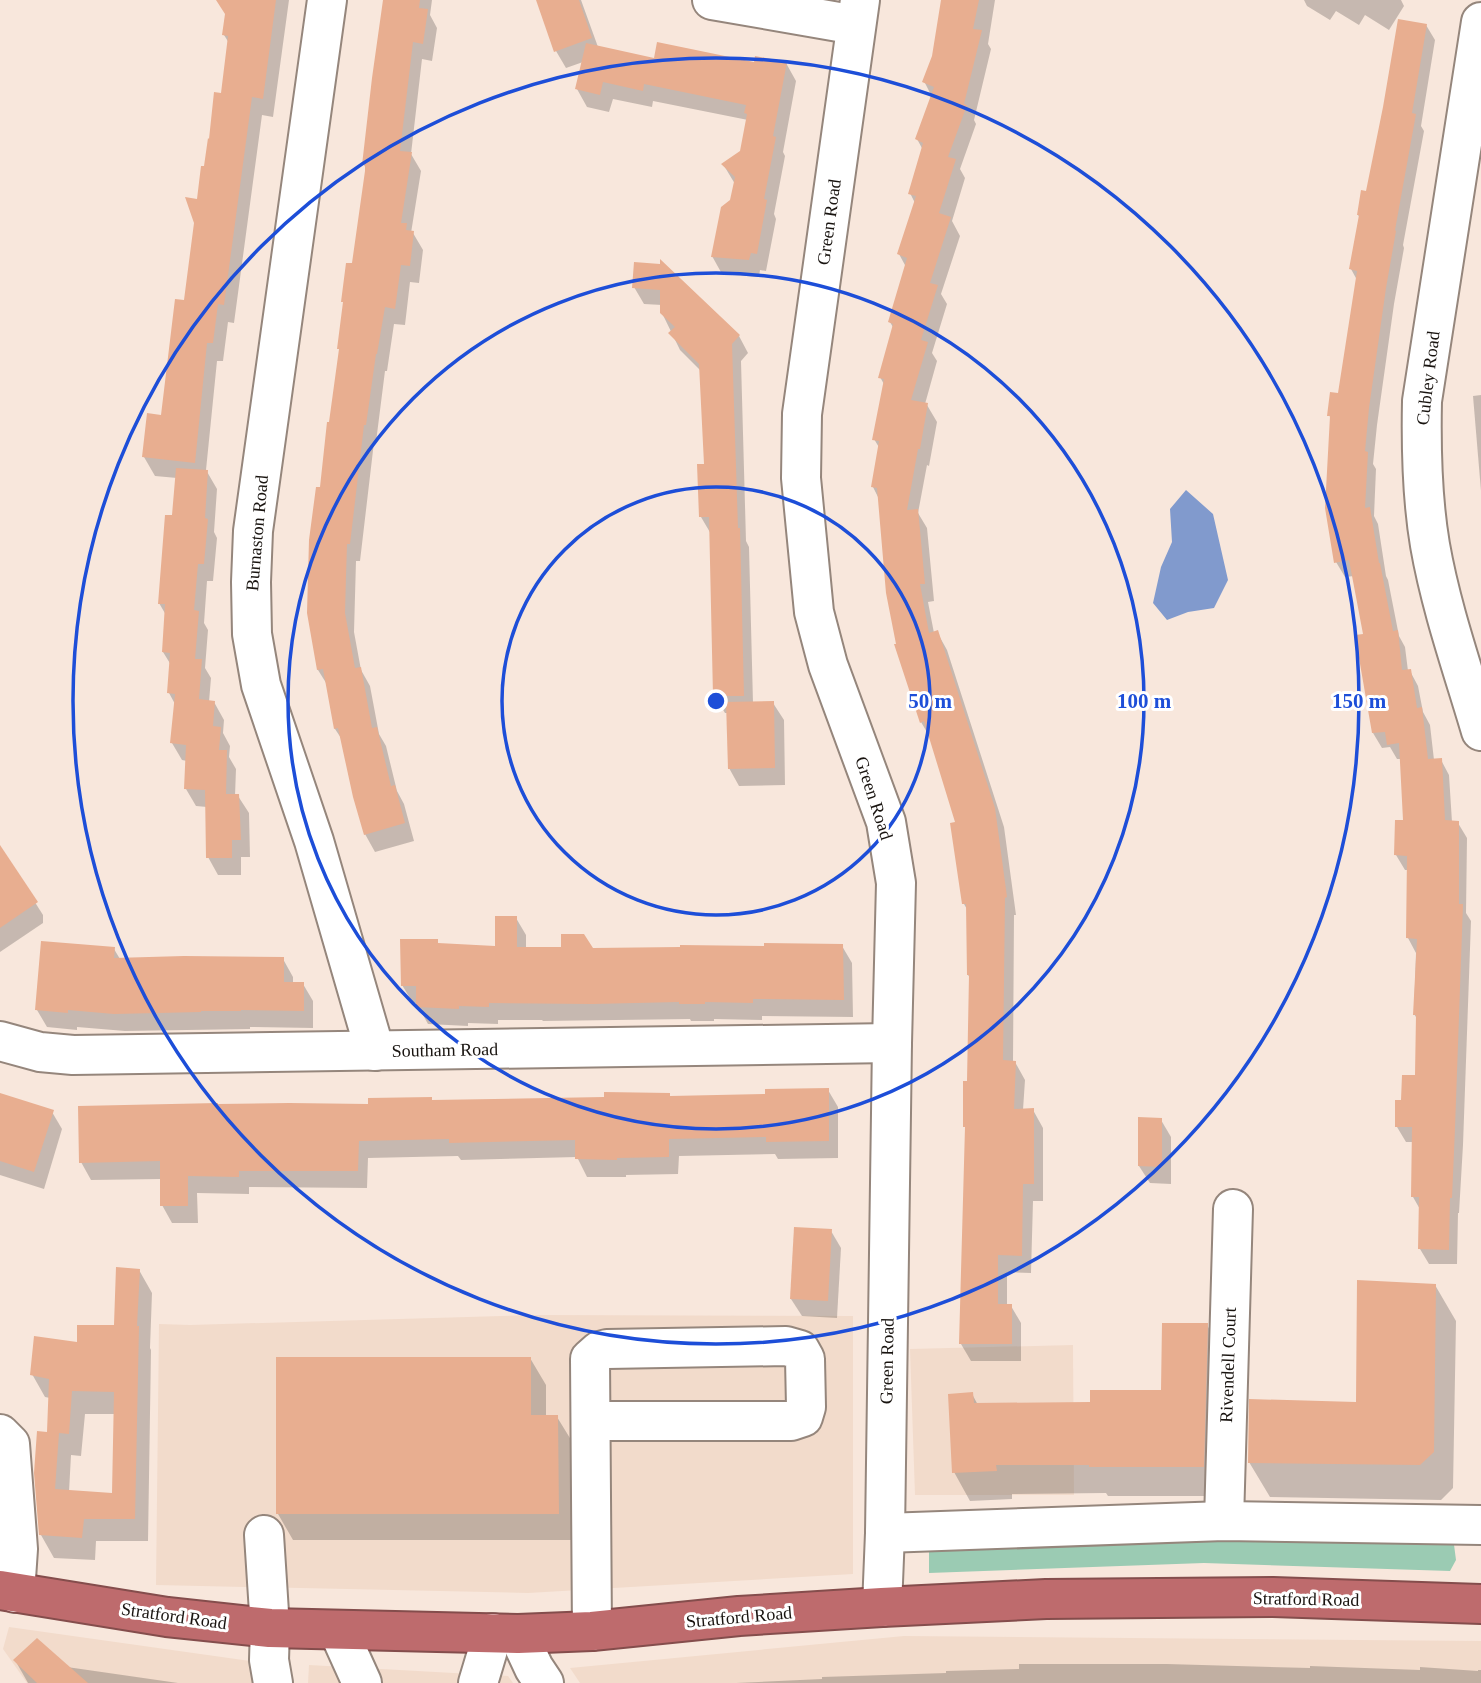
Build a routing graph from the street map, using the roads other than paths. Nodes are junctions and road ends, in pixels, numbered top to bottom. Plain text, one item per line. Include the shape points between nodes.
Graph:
1 (327, 0) edge
2 (712, 0) edge
3 (858, 12) edge
4 (1481, 22) edge
5 (1481, 731) edge
6 (0, 1041) edge
7 (892, 1043) junction
8 (375, 1051) junction
9 (1233, 1209) dead end
10 (591, 1421) junction
11 (0, 1434) edge
12 (1224, 1521) junction
13 (1481, 1525) edge
14 (885, 1533) junction
15 (264, 1535) dead end
16 (8, 1592) edge
17 (1481, 1604) edge
18 (882, 1607) junction
19 (270, 1628) junction
20 (338, 1630) junction
21 (592, 1630) junction
22 (505, 1634) junction
23 (273, 1683) edge
24 (362, 1683) edge
25 (478, 1683) edge
26 (544, 1683) edge

1 - 8 street, Burnaston Road via 253,531 252,634 261,685 314,841
2 - 3 street
3 - 7 street, Green Road via 802,414 801,478 814,612 828,665 886,822 896,883
4 - 5 street, Cubley Road via 1422,401 1421,457 1430,545
6 - 8 street, Southam Road via 73,1055
7 - 8 street, Southam Road
7 - 14 street, Green Road
9 - 12 street, Rivendell Court
10 - 10 street via 590,1359 599,1351 786,1346 800,1350 805,1359 806,1407 803,1417 791,1421
10 - 21 street
11 - 16 street via 10,1444 18,1549
12 - 13 street
12 - 14 street
14 - 18 street, Green Road
15 - 19 street
16 - 19 highway, Stratford Road
17 - 18 highway, Stratford Road via 1259,1597 1046,1599
18 - 21 highway, Stratford Road
19 - 20 highway, Stratford Road
19 - 23 street
20 - 22 highway, Stratford Road
20 - 24 street
21 - 22 highway, Stratford Road
22 - 25 street
22 - 26 street

